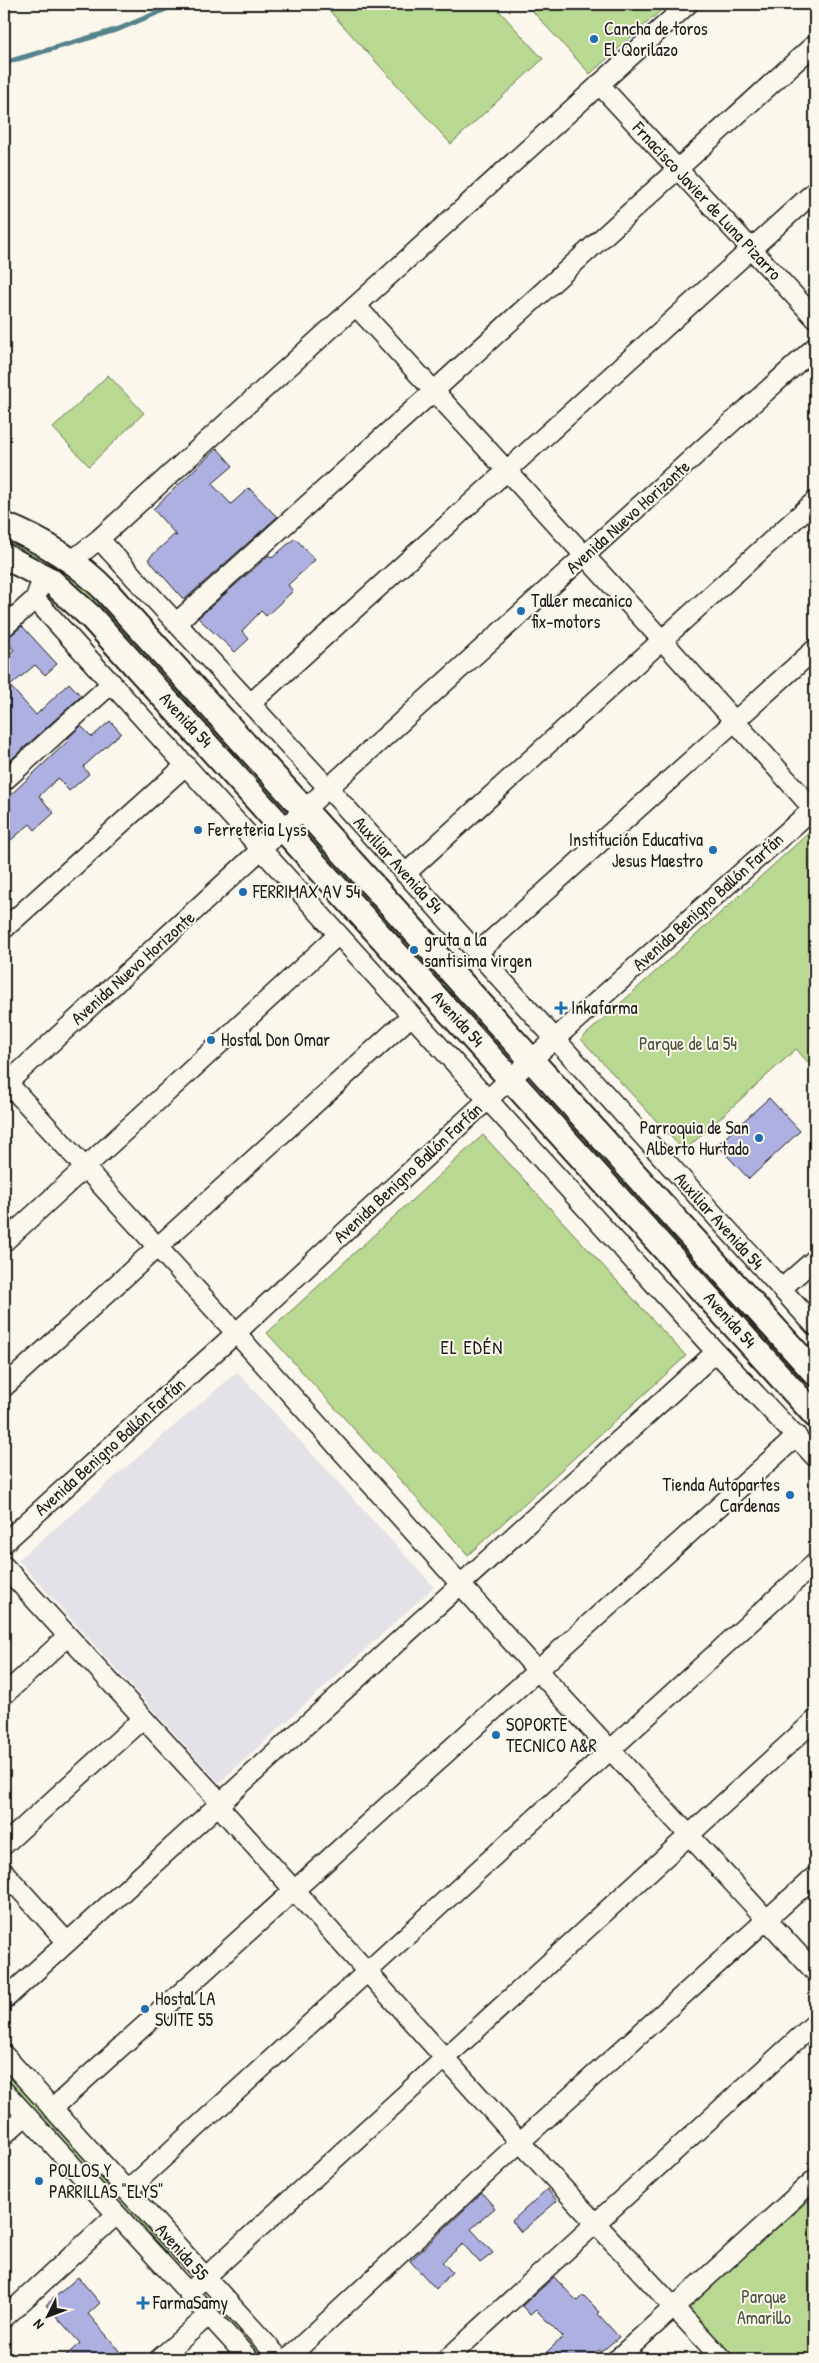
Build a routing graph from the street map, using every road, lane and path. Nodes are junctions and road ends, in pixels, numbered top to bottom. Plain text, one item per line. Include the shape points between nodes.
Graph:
1 (688, 4) edge
2 (815, 44) edge
3 (599, 84) junction
4 (677, 170) junction
5 (815, 191) edge
6 (751, 249) junction
7 (356, 306) junction
8 (815, 318) edge
9 (815, 347) edge
10 (435, 390) junction
11 (507, 470) junction
12 (815, 501) edge
13 (4, 525) edge
14 (99, 539) junction
15 (4, 556) edge
16 (585, 556) junction
17 (72, 560) junction
18 (43, 576) junction
19 (35, 599) junction
20 (177, 622) junction
21 (4, 627) edge
22 (662, 640) junction
23 (815, 649) edge
24 (112, 683) junction
25 (251, 703) junction
26 (735, 722) junction
27 (186, 765) junction
28 (4, 781) edge
29 (329, 789) junction
30 (305, 809) junction
31 (815, 809) edge
32 (285, 828) junction
33 (262, 850) junction
34 (406, 874) junction
35 (4, 929) edge
36 (338, 935) junction
37 (477, 953) junction
38 (411, 1016) junction
39 (554, 1039) junction
40 (532, 1059) junction
41 (511, 1078) junction
42 (5, 1082) edge
43 (487, 1100) junction
44 (86, 1168) junction
45 (4, 1242) edge
46 (156, 1247) junction
47 (815, 1259) edge
48 (781, 1289) junction
49 (815, 1326) edge
50 (236, 1333) junction
51 (716, 1352) junction
52 (815, 1373) edge
53 (4, 1387) edge
54 (815, 1414) edge
55 (797, 1436) junction
56 (815, 1457) edge
57 (4, 1543) edge
58 (815, 1563) edge
59 (4, 1566) edge
60 (461, 1583) junction
61 (67, 1637) junction
62 (537, 1670) junction
63 (4, 1695) edge
64 (142, 1719) junction
65 (815, 1720) edge
66 (610, 1750) junction
67 (220, 1802) junction
68 (688, 1835) junction
69 (4, 1845) edge
70 (4, 1872) edge
71 (815, 1876) edge
72 (294, 1891) junction
73 (768, 1920) junction
74 (67, 1942) junction
75 (368, 1972) junction
76 (815, 1972) edge
77 (4, 2000) edge
78 (815, 2023) edge
79 (4, 2055) edge
80 (445, 2058) junction
81 (4, 2091) edge
82 (52, 2109) junction
83 (25, 2116) junction
84 (4, 2135) edge
85 (520, 2142) junction
86 (815, 2179) edge
87 (127, 2191) junction
88 (116, 2215) junction
89 (597, 2223) junction
90 (205, 2277) junction
91 (188, 2293) junction
92 (674, 2307) junction
93 (208, 2315) junction
94 (4, 2318) edge
95 (159, 2359) edge
96 (249, 2359) edge
97 (280, 2359) edge
98 (287, 2359) edge
99 (448, 2359) edge
100 (616, 2359) edge
101 (722, 2359) edge

1 - 3 street
2 - 4 street
3 - 4 street, Frnacisco Javier de Luna Pizarro
3 - 7 street
4 - 6 street, Frnacisco Javier de Luna Pizarro
4 - 10 street
5 - 6 street
6 - 8 street, Frnacisco Javier de Luna Pizarro
6 - 11 street
7 - 10 street
7 - 14 street
9 - 16 street, Avenida Nuevo Horizonte
10 - 11 street
10 - 20 street
11 - 16 street
11 - 25 street
12 - 22 street
13 - 17 main road, Avenida 54
14 - 17 street
14 - 20 street, Auxiliar Avenida 54
15 - 18 main road, Avenida 54
16 - 22 street
16 - 29 street, Avenida Nuevo Horizonte
17 - 30 main road, Avenida 54 via 107,592
18 - 19 street
18 - 32 main road, Avenida 54 via 92,617
19 - 21 street
19 - 24 street
20 - 25 street, Auxiliar Avenida 54
22 - 26 street
22 - 34 street
23 - 26 street
24 - 27 street
24 - 28 street
25 - 29 street, Auxiliar Avenida 54
26 - 31 street
26 - 37 street
27 - 33 street
27 - 35 street
29 - 30 street, Avenida Nuevo Horizonte
29 - 34 street, Auxiliar Avenida 54
30 - 32 street, Avenida Nuevo Horizonte
30 - 40 main road, Avenida 54
31 - 39 street, Avenida Benigno Ballón Farfán
32 - 33 street, Avenida Nuevo Horizonte
32 - 41 main road, Avenida 54
33 - 36 street
33 - 42 street, Avenida Nuevo Horizonte
34 - 37 street, Auxiliar Avenida 54
36 - 38 street
36 - 44 street
37 - 39 street, Auxiliar Avenida 54
38 - 43 street
38 - 46 street
39 - 40 street, Avenida Benigno Ballón Farfán
39 - 48 street, Auxiliar Avenida 54
40 - 41 street, Avenida Benigno Ballón Farfán
40 - 52 main road, Avenida 54
41 - 43 street, Avenida Benigno Ballón Farfán
41 - 54 main road, Avenida 54
42 - 44 street
43 - 50 street, Avenida Benigno Ballón Farfán
43 - 51 street
44 - 45 street
44 - 46 street
46 - 50 street
46 - 53 street
47 - 48 street
48 - 49 street, Auxiliar Avenida 54
50 - 57 street, Avenida Benigno Ballón Farfán
50 - 60 street
51 - 55 street
51 - 60 street
55 - 56 street
55 - 62 street
58 - 66 street
59 - 61 street
60 - 62 street
60 - 67 street
61 - 63 street
61 - 64 street
62 - 66 street
62 - 72 street
64 - 67 street
64 - 69 street
65 - 68 street
66 - 68 street
66 - 75 street
67 - 72 street via 224,1812
67 - 74 street
68 - 73 street
68 - 80 street
70 - 74 street
71 - 73 street
72 - 75 street
72 - 82 street
73 - 76 street
73 - 85 street
74 - 77 street
75 - 80 street
75 - 87 street
78 - 89 street
79 - 82 street, Avenida 55
80 - 85 street
80 - 90 street
81 - 83 street, Avenida 55
82 - 87 street, Avenida 55
83 - 84 street
83 - 88 street, Avenida 55
85 - 89 street
85 - 98 street
86 - 92 street
87 - 90 street, Avenida 55
88 - 91 street, Avenida 55
88 - 94 street
89 - 92 street
89 - 99 street
90 - 91 street
90 - 97 street, Avenida 55
91 - 93 street, Avenida 55
92 - 100 street
92 - 101 street
93 - 95 street
93 - 96 street, Avenida 55

